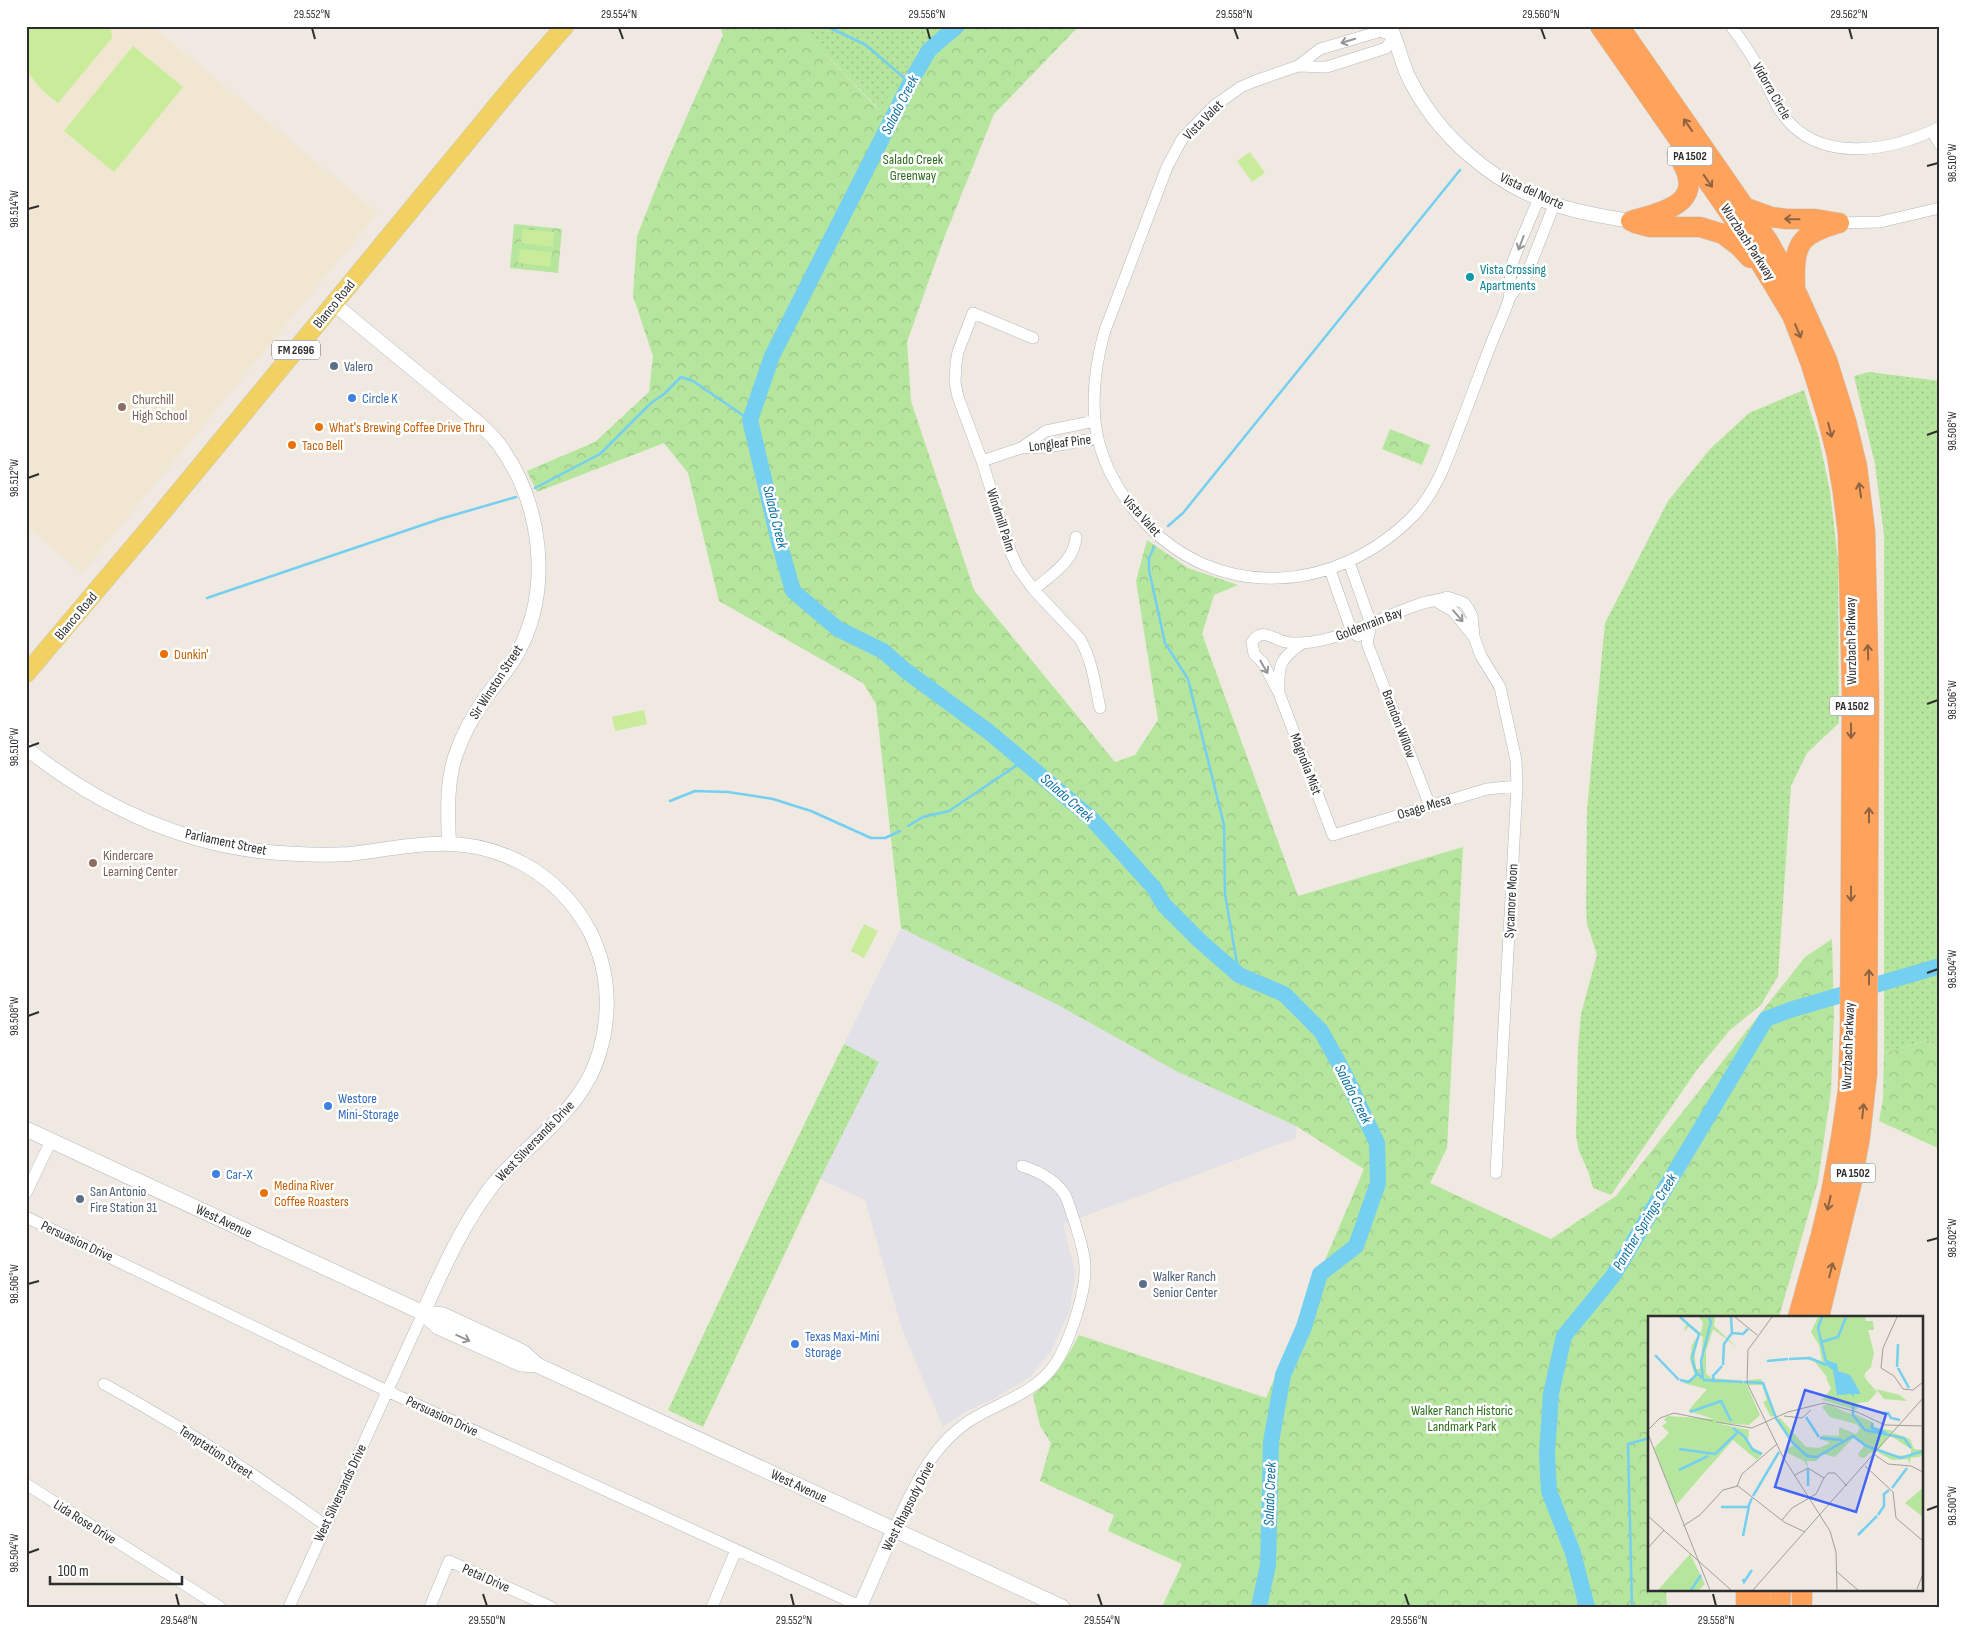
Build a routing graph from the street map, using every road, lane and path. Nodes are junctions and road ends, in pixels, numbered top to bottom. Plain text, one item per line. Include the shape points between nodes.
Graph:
1 (1595, 26) edge
2 (1731, 26) edge
3 (1614, 27) edge
4 (558, 28) edge
5 (1391, 29) edge
6 (1298, 66) junction
7 (1936, 129) edge
8 (1940, 145) edge
9 (1539, 198) junction
10 (1554, 205) junction
11 (1746, 208) junction
12 (1940, 208) edge
13 (1631, 221) junction
14 (1839, 224) junction
15 (1786, 288) junction
16 (1509, 298) junction
17 (334, 304) junction
18 (1033, 338) dead end
19 (1825, 381) junction
20 (1095, 421) junction
21 (1060, 428) junction
22 (1098, 438) junction
23 (1063, 444) junction
24 (1022, 448) junction
25 (982, 461) junction
26 (1076, 537) dead end
27 (1349, 562) junction
28 (1330, 570) junction
29 (1034, 590) junction
30 (1359, 591) junction
31 (1340, 598) junction
32 (1436, 601) joint
33 (1371, 624) junction
34 (1352, 632) junction
35 (1367, 643) junction
36 (1301, 644) junction
37 (26, 674) edge
38 (1279, 693) junction
39 (1100, 708) dead end
40 (26, 748) edge
41 (1517, 786) junction
42 (1430, 806) junction
43 (1333, 835) joint
44 (449, 844) junction
45 (26, 1129) edge
46 (51, 1141) junction
47 (1022, 1166) dead end
48 (1496, 1173) dead end
49 (26, 1193) edge
50 (26, 1218) edge
51 (422, 1313) junction
52 (1798, 1316) edge
53 (1818, 1316) edge
54 (104, 1384) dead end
55 (387, 1391) junction
56 (26, 1484) edge
57 (325, 1525) junction
58 (894, 1529) junction
59 (736, 1550) junction
60 (1746, 1590) edge
61 (1760, 1590) edge
62 (1781, 1590) edge
63 (1802, 1590) edge
64 (220, 1607) edge
65 (289, 1607) edge
66 (430, 1607) edge
67 (551, 1607) edge
68 (712, 1607) edge
69 (861, 1607) edge
70 (1062, 1607) edge
71 (1746, 1607) edge
72 (1761, 1607) edge
73 (1780, 1607) edge
74 (1802, 1607) edge

1 - 13 highway via 1683,163 1689,183 1686,197 1679,205
2 - 7 street, Vidorra Circle via 1780,111 1797,131 1808,138 1829,146 1851,149 1895,144
11 -> 3 highway, Wurzbach Parkway / PA 1502
3 -> 15 highway, Wurzbach Parkway / PA 1502 via 1734,219
4 - 17 main road, Blanco Road / FM 2696
5 -> 6 street, Vista Valet via 1320,49
5 - 6 street, Vista Valet via 1386,48 1327,67
5 - 9 street, Vista del Norte via 1421,99 1449,134 1484,167 1509,184
6 - 20 street, Vista Valet via 1255,80 1226,97 1182,139 1167,167 1104,333 1096,372
7 - 8 street
9 - 10 street, Vista del Norte
9 -> 16 street, Vista Valet via 1512,266
10 - 13 street, Vista del Norte
10 - 16 street, Vista Valet via 1527,274
14 -> 11 highway via 1815,219 1771,217
11 - 15 highway, Wurzbach Parkway / PA 1502 via 1768,241
12 - 14 street via 1880,222
13 - 15 highway via 1650,227 1700,227 1723,234
14 - 15 highway via 1818,229 1805,238 1797,249
15 - 19 highway, Wurzbach Parkway / PA 1502 via 1792,315
16 - 27 street, Vista Valet via 1445,464 1427,498 1395,532
17 - 37 main road, Blanco Road / FM 2696
17 - 44 street, Sir Winston Street via 491,435 516,473 531,508 536,531 538,566 532,614 518,653 475,714 456,754 449,792
18 - 25 street, Windmill Palm via 973,313 958,352 956,382 958,397
19 -> 52 highway, Wurzbach Parkway / PA 1502 via 1848,534 1852,694 1850,1033 1848,1090 1841,1138 1822,1235
53 -> 19 highway, Wurzbach Parkway / PA 1502 via 1860,1137 1869,1026 1869,694 1865,531 1846,421
20 - 21 street, Longleaf Pine
20 - 22 street, Vista Valet
21 - 23 street
21 - 24 street, Longleaf Pine via 1039,434
22 - 23 street, Longleaf Pine
22 - 28 street, Vista Valet via 1112,477 1133,508 1173,548 1206,566 1252,577 1298,576
23 - 24 street, Longleaf Pine
24 - 25 street, Longleaf Pine
25 - 29 street, Windmill Palm via 1011,553
26 - 29 street via 1069,559
27 - 28 street, Vista Valet
27 - 30 street
28 - 31 street
29 - 39 street, Windmill Palm via 1080,639 1090,662
30 - 31 street
30 - 33 street
31 - 34 street
32 - 33 street, Goldenrain Bay via 1418,604
32 - 41 street, Sycamore Moon via 1453,611 1474,637 1480,656 1500,688 1516,760
33 - 34 street, Goldenrain Bay
33 - 35 street
34 - 35 street
34 - 36 street, Goldenrain Bay
35 - 42 street, Brandon Willow
36 - 38 street, Magnolia Mist via 1281,661
36 -> 38 street, Magnolia Mist via 1285,642 1270,634 1259,635 1252,642 1254,654 1263,663
38 - 43 street, Magnolia Mist
40 - 44 street, Parliament Street via 50,767 128,813 160,827 213,842 308,855
41 - 42 street, Osage Mesa via 1487,789
41 - 48 street, Sycamore Moon
42 - 43 street, Osage Mesa
44 - 51 street, West Silversands Drive via 492,850 508,856 538,872 564,894 584,922 598,952 605,981 606,1019 600,1052 587,1083 567,1111 518,1157 488,1192 451,1251
45 - 46 main road, West Avenue
46 - 49 street
46 - 51 main road, West Avenue
47 - 58 street, West Rhapsody Drive via 1049,1178 1065,1195 1080,1239 1084,1282 1068,1339 1055,1366 1045,1377 974,1418 926,1464
50 - 55 street, Persuasion Drive
51 - 55 street, West Silversands Drive
51 - 58 main road, West Avenue via 443,1315 524,1353 537,1365
54 - 57 street, Temptation Street via 147,1408
55 - 57 street, West Silversands Drive
55 - 59 street, Persuasion Drive
56 - 64 street, Lida Rose Drive
57 - 65 street, West Silversands Drive
58 - 69 street, West Rhapsody Drive
58 - 70 main road, West Avenue
59 - 68 street
59 - 69 street, Persuasion Drive
60 - 71 highway
61 - 72 highway
62 - 73 highway
63 - 74 highway
66 - 67 street, Petal Drive via 449,1561

